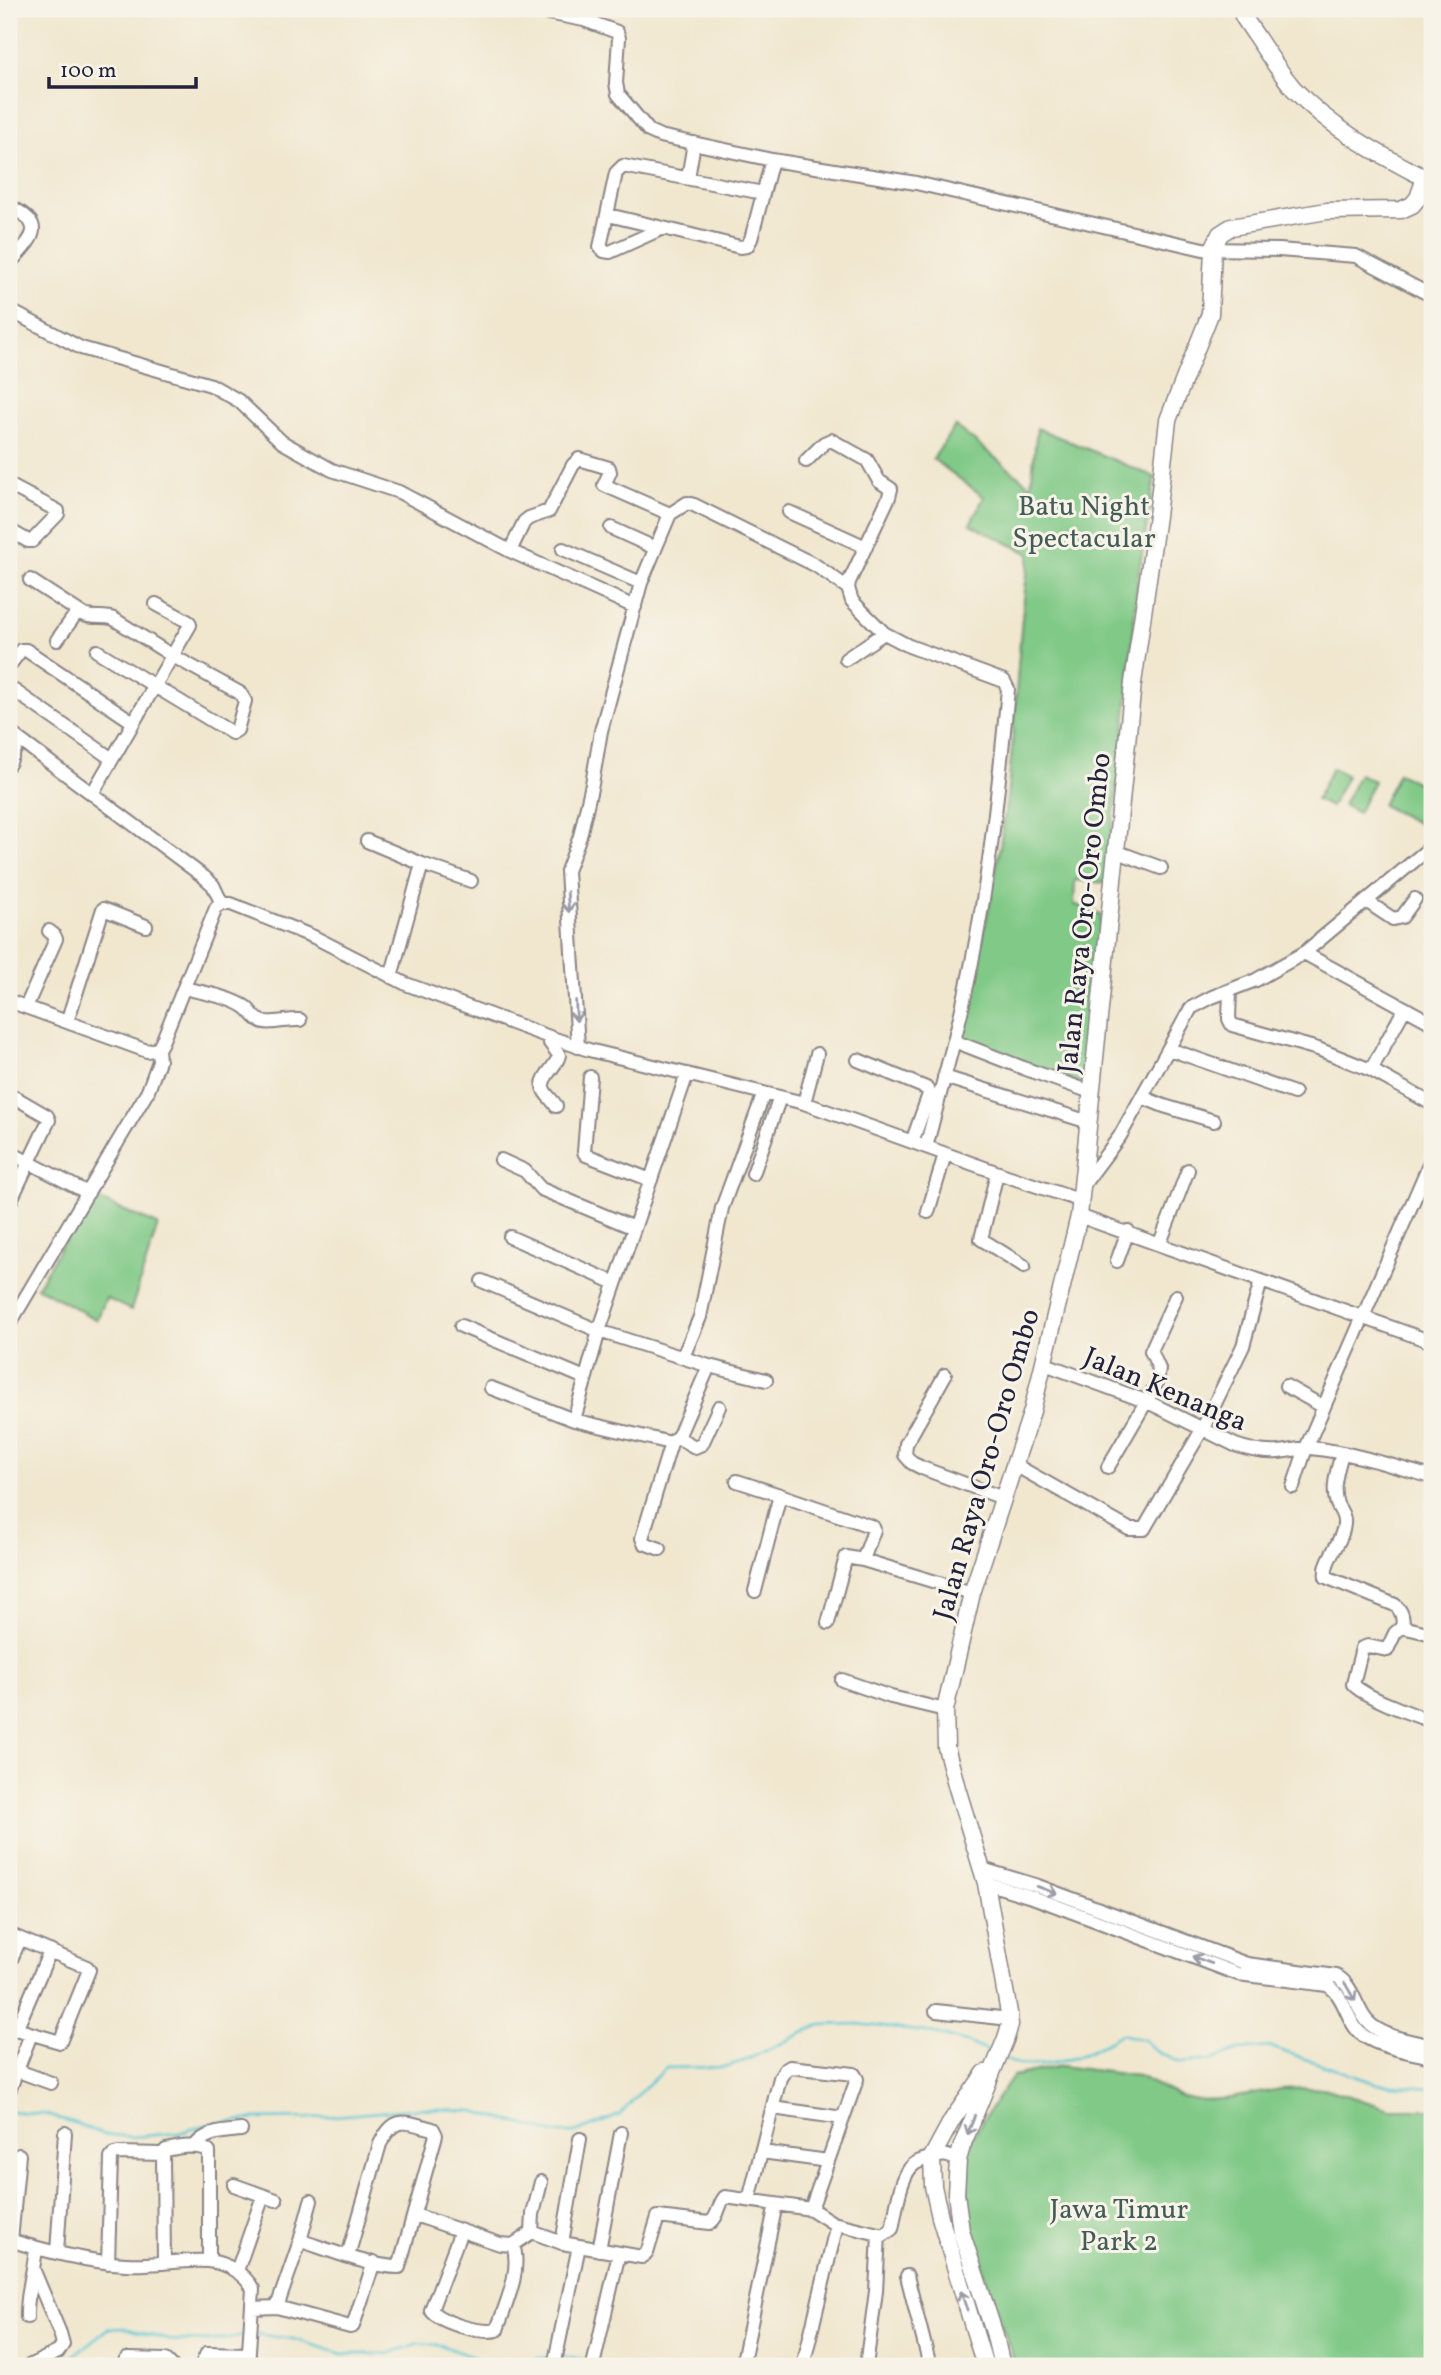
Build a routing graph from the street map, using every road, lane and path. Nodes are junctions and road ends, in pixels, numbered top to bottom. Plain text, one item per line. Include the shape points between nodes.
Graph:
1 (527, 9) edge
2 (1240, 9) edge
3 (694, 143) junction
4 (772, 160) junction
5 (688, 177) junction
6 (763, 193) junction
7 (9, 206) edge
8 (608, 215) junction
9 (663, 228) junction
10 (1213, 249) junction
11 (9, 264) edge
12 (1432, 296) edge
13 (9, 310) edge
14 (806, 461) dead end
15 (9, 485) edge
16 (789, 512) dead end
17 (670, 514) junction
18 (611, 528) dead end
19 (9, 530) edge
20 (866, 547) junction
21 (655, 548) junction
22 (563, 549) dead end
23 (510, 551) junction
24 (30, 580) dead end
25 (641, 583) junction
26 (848, 588) junction
27 (156, 604) dead end
28 (635, 607) junction
29 (78, 611) junction
30 (884, 633) junction
31 (57, 640) dead end
32 (97, 651) dead end
33 (171, 655) junction
34 (846, 659) dead end
35 (9, 666) edge
36 (156, 685) junction
37 (9, 687) edge
38 (133, 722) junction
39 (14, 736) edge
40 (112, 759) junction
41 (9, 764) edge
42 (92, 794) junction
43 (367, 841) dead end
44 (1432, 846) edge
45 (1115, 851) junction
46 (422, 864) junction
47 (1161, 868) dead end
48 (471, 881) dead end
49 (1415, 899) dead end
50 (1366, 901) junction
51 (222, 904) junction
52 (146, 926) dead end
53 (48, 931) dead end
54 (1304, 953) junction
55 (391, 977) junction
56 (184, 988) junction
57 (1230, 991) junction
58 (9, 1001) edge
59 (26, 1007) junction
60 (1405, 1008) junction
61 (300, 1020) dead end
62 (67, 1022) junction
63 (1432, 1023) edge
64 (552, 1038) junction
65 (954, 1041) junction
66 (578, 1047) junction
67 (158, 1049) junction
68 (1169, 1049) junction
69 (817, 1054) dead end
70 (858, 1060) dead end
71 (1371, 1070) junction
72 (687, 1074) junction
73 (590, 1077) dead end
74 (944, 1077) junction
75 (1091, 1091) junction
76 (764, 1093) junction
77 (1293, 1093) dead end
78 (780, 1097) junction
79 (1142, 1097) junction
80 (804, 1103) junction
81 (1432, 1104) edge
82 (9, 1105) edge
83 (556, 1106) dead end
84 (1214, 1121) dead end
85 (1089, 1122) junction
86 (912, 1142) junction
87 (926, 1147) junction
88 (1087, 1149) junction
89 (9, 1152) edge
90 (944, 1154) junction
91 (1107, 1156) junction
92 (1432, 1158) edge
93 (501, 1160) dead end
94 (29, 1163) junction
95 (1188, 1170) dead end
96 (997, 1173) junction
97 (753, 1174) dead end
98 (651, 1180) junction
99 (1084, 1184) junction
100 (88, 1193) junction
101 (9, 1204) edge
102 (1081, 1208) junction
103 (928, 1212) dead end
104 (634, 1228) junction
105 (1128, 1231) junction
106 (510, 1237) dead end
107 (1160, 1243) junction
108 (1117, 1261) dead end
109 (1024, 1266) dead end
110 (482, 1281) dead end
111 (1261, 1281) junction
112 (615, 1283) junction
113 (1176, 1296) dead end
114 (1364, 1317) junction
115 (9, 1325) edge
116 (461, 1326) dead end
117 (599, 1331) junction
118 (1432, 1342) edge
119 (683, 1357) junction
120 (1045, 1364) junction
121 (709, 1366) junction
122 (945, 1375) dead end
123 (584, 1378) junction
124 (766, 1380) dead end
125 (1286, 1386) dead end
126 (491, 1388) dead end
127 (1147, 1402) junction
128 (719, 1406) dead end
129 (1324, 1407) junction
130 (574, 1420) junction
131 (1203, 1428) junction
132 (674, 1440) junction
133 (1306, 1448) junction
134 (1342, 1453) junction
135 (1015, 1465) junction
136 (1108, 1467) dead end
137 (1432, 1477) edge
138 (737, 1481) dead end
139 (1293, 1487) dead end
140 (780, 1495) junction
141 (1003, 1498) junction
142 (660, 1549) dead end
143 (863, 1560) junction
144 (755, 1591) dead end
145 (972, 1593) junction
146 (828, 1623) dead end
147 (1402, 1627) junction
148 (1432, 1634) edge
149 (842, 1680) dead end
150 (945, 1710) junction
151 (1432, 1721) edge
152 (984, 1876) junction
153 (14, 1937) edge
154 (50, 1951) junction
155 (9, 1964) edge
156 (936, 2011) dead end
157 (1010, 2019) junction
158 (12, 2028) edge
159 (32, 2034) junction
160 (1432, 2047) edge
161 (997, 2057) junction
162 (18, 2071) junction
163 (51, 2082) dead end
164 (9, 2091) edge
165 (773, 2108) junction
166 (843, 2118) junction
167 (241, 2130) dead end
168 (65, 2133) dead end
169 (621, 2133) dead end
170 (580, 2139) dead end
171 (194, 2147) junction
172 (762, 2152) junction
173 (163, 2154) junction
174 (19, 2155) dead end
175 (932, 2157) junction
176 (958, 2160) junction
177 (828, 2161) junction
178 (541, 2182) dead end
179 (234, 2185) dead end
180 (749, 2200) junction
181 (311, 2201) dead end
182 (776, 2204) junction
183 (811, 2209) junction
184 (415, 2215) junction
185 (837, 2224) junction
186 (461, 2231) junction
187 (532, 2232) junction
188 (879, 2234) junction
189 (10, 2240) edge
190 (300, 2241) junction
191 (562, 2243) junction
192 (513, 2245) junction
193 (579, 2246) junction
194 (36, 2248) junction
195 (600, 2250) junction
196 (57, 2252) junction
197 (619, 2253) junction
198 (348, 2256) junction
199 (209, 2261) junction
200 (374, 2262) junction
201 (108, 2263) junction
202 (164, 2263) junction
203 (34, 2271) junction
204 (237, 2271) junction
205 (907, 2276) dead end
206 (277, 2307) junction
207 (252, 2308) junction
208 (27, 2317) dead end
209 (248, 2360) edge
210 (555, 2360) edge
211 (594, 2361) dead end
212 (29, 2366) edge
213 (122, 2366) edge
214 (172, 2366) edge
215 (201, 2366) edge
216 (741, 2366) edge
217 (803, 2366) edge
218 (866, 2366) edge
219 (930, 2366) edge
220 (985, 2366) edge
221 (1002, 2366) edge

1 - 3 street via 617,32 618,94 649,131
2 - 10 main road via 1298,93 1365,146 1419,175 1424,185 1415,201 1401,210 1327,211 1231,227 1220,234
3 - 4 street
3 - 5 street
4 - 6 street
4 - 10 street via 916,183
5 - 6 street
5 - 8 street via 623,166 616,173
6 - 9 street via 751,239 744,247
7 - 11 street via 33,224 30,240
8 - 9 street
8 - 9 street via 600,245 607,251
10 - 12 street via 1356,256
10 - 45 main road, Jalan Raya Oro-Oro Ombo via 1210,314 1168,420
13 - 23 street via 81,348 211,385 239,401 282,442 312,459 399,492
14 - 20 street via 824,443 835,442 867,460 879,481 890,488
15 - 19 street via 58,514 32,541
16 - 20 street
17 - 21 street
17 - 23 street via 604,485 609,468 579,459 549,511 524,522
17 - 26 street via 687,503 694,505 815,565
18 - 21 street
20 - 26 street
21 - 25 street
22 - 25 street
23 - 28 street
24 - 29 street
25 - 28 street
26 - 30 street via 852,601
27 - 33 street via 189,622
28 -> 66 street via 601,731 580,836 567,872
29 - 31 street
29 - 33 street via 114,619
30 - 34 street
30 - 65 street via 1004,681 1008,690 979,919
32 - 36 street
33 - 36 street
33 - 36 street via 243,697 237,730 232,733
35 - 38 street via 26,650
36 - 38 street
37 - 40 street
38 - 40 street
39 - 41 street
39 - 42 street
40 - 42 street
42 - 51 street via 204,877 219,893
43 - 46 street
44 - 50 street
45 - 47 street
45 - 75 main road, Jalan Raya Oro-Oro Ombo
46 - 48 street
46 - 55 street
49 - 50 street via 1402,917 1394,919
50 - 54 street
51 - 55 street via 314,937
51 - 56 street via 216,908
52 - 62 street via 103,909
53 - 59 street via 56,939
54 - 57 street
54 - 60 street
55 - 64 street
56 - 61 street via 246,1007 261,1021
56 - 67 street
57 - 68 street via 1191,1008
57 - 71 street via 1232,1025 1318,1049
58 - 59 street
59 - 62 street
60 - 63 street
60 - 71 street
62 - 67 street via 147,1051
64 - 66 street
64 - 83 street via 558,1061 542,1083
65 - 74 street
65 - 75 street
66 - 72 street
67 - 100 street via 159,1061 148,1091
68 - 77 street
68 - 79 street
69 - 80 street
70 - 86 street via 929,1092
71 - 81 street
72 - 76 street
72 - 98 street
73 - 98 street via 584,1152
74 - 85 street
74 - 87 street
75 - 85 main road, Jalan Raya Oro-Oro Ombo
76 - 78 street
76 - 119 street via 722,1208 701,1317
78 - 80 street
78 - 97 street
79 - 84 street
79 - 91 street
80 - 86 street
82 - 94 street via 16,1098 48,1118
85 - 88 main road, Jalan Raya Oro-Oro Ombo
86 - 87 street
87 - 90 street
88 - 91 street
88 - 99 main road, Jalan Raya Oro-Oro Ombo
89 - 94 street
90 - 96 street
90 - 103 street
91 - 99 street
92 - 114 street
93 - 104 street via 521,1168 541,1189
94 - 100 street
94 - 101 street
95 - 107 street
96 - 102 street
96 - 109 street via 981,1239
98 - 104 street
99 - 102 main road, Jalan Raya Oro-Oro Ombo
100 - 115 street
102 - 105 street
102 - 120 main road, Jalan Raya Oro-Oro Ombo
104 - 112 street
105 - 107 street
105 - 108 street
106 - 112 street
107 - 111 street
110 - 117 street
111 - 114 street
111 - 131 street via 1247,1337
112 - 117 street
113 - 127 street via 1151,1351 1159,1375
114 - 118 street
114 - 129 street
116 - 123 street
117 - 119 street
117 - 123 street
119 - 121 street
120 - 127 street, Jalan Kenanga
120 - 135 main road, Jalan Raya Oro-Oro Ombo
121 - 124 street
121 - 132 street
122 - 141 street via 906,1444 905,1455 922,1468
123 - 130 street
125 - 129 street
126 - 130 street
127 - 131 street, Jalan Kenanga
127 - 136 street
128 - 132 street via 702,1444 695,1447
129 - 133 street
130 - 132 street
131 - 133 street, Jalan Kenanga via 1250,1450
131 - 135 street via 1148,1525 1140,1531
132 - 142 street via 642,1538 643,1543
133 - 134 street, Jalan Kenanga
133 - 139 street
134 - 137 street, Jalan Kenanga
134 - 147 street via 1336,1496 1345,1523 1326,1577 1395,1605
135 - 141 main road, Jalan Raya Oro-Oro Ombo
138 - 140 street
140 - 143 street via 873,1527
140 - 144 street
141 - 145 main road, Jalan Raya Oro-Oro Ombo
143 - 145 street
143 - 146 street via 844,1558
145 - 150 main road, Jalan Raya Oro-Oro Ombo
147 - 148 street
147 - 151 street via 1387,1650 1362,1648 1353,1684
149 - 150 street
150 - 152 main road, Jalan Raya Oro-Oro Ombo via 946,1746
152 - 157 main road, Jalan Raya Oro-Oro Ombo
152 - 160 street via 1035,1898 1247,1970 1336,1976 1374,2027
153 - 154 street
153 - 155 street
154 - 158 street
154 - 159 street via 89,1970 62,2041
156 - 157 street
157 - 161 main road, Jalan Raya Oro-Oro Ombo
158 - 159 street
159 - 162 street
161 - 175 main road, Jalan Raya Oro-Oro Ombo
161 -> 176 main road, Jalan Raya Oro-Oro Ombo
162 - 163 street
162 - 164 street
165 - 166 street
165 - 166 street via 780,2078 788,2068 852,2074 857,2079
165 - 172 street
166 - 177 street
167 - 171 street via 216,2132
168 - 196 street
169 - 195 street
170 - 191 street
171 - 173 street
171 - 199 street via 209,2151
172 - 177 street
172 - 180 street
173 - 201 street via 119,2153 111,2158
173 - 202 street
174 - 189 street
175 - 176 street
175 - 188 street via 908,2170 892,2229
220 -> 175 main road via 940,2217
176 - 221 main road, Jalan Raya Oro-Oro Ombo via 961,2231
177 - 183 street
178 - 187 street
179 - 204 street via 269,2198
180 - 182 street
180 - 197 street via 724,2197 710,2223 660,2216 645,2257
181 - 190 street
182 - 183 street
182 - 216 street
183 - 185 street
184 - 186 street
184 - 198 street via 436,2133 397,2122 380,2144
184 - 200 street via 398,2267
185 - 188 street
185 - 217 street
186 - 192 street
186 - 192 street via 431,2310 440,2319 484,2333 497,2330 514,2270
187 - 191 street
187 - 192 street
188 - 218 street
189 - 194 street
190 - 198 street
190 - 206 street
191 - 193 street
193 - 195 street
193 - 210 street
194 - 196 street
194 - 203 street
195 - 197 street
196 - 201 street
197 - 211 street
198 - 200 street
199 - 202 street
199 - 204 street
200 - 206 street via 353,2326
201 - 202 street
203 - 208 street
203 - 212 street via 63,2344 58,2352
204 - 207 street via 253,2289
205 - 219 street
206 - 207 street
207 - 209 street
209 - 215 street via 207,2353
213 - 214 street via 127,2359 166,2360

